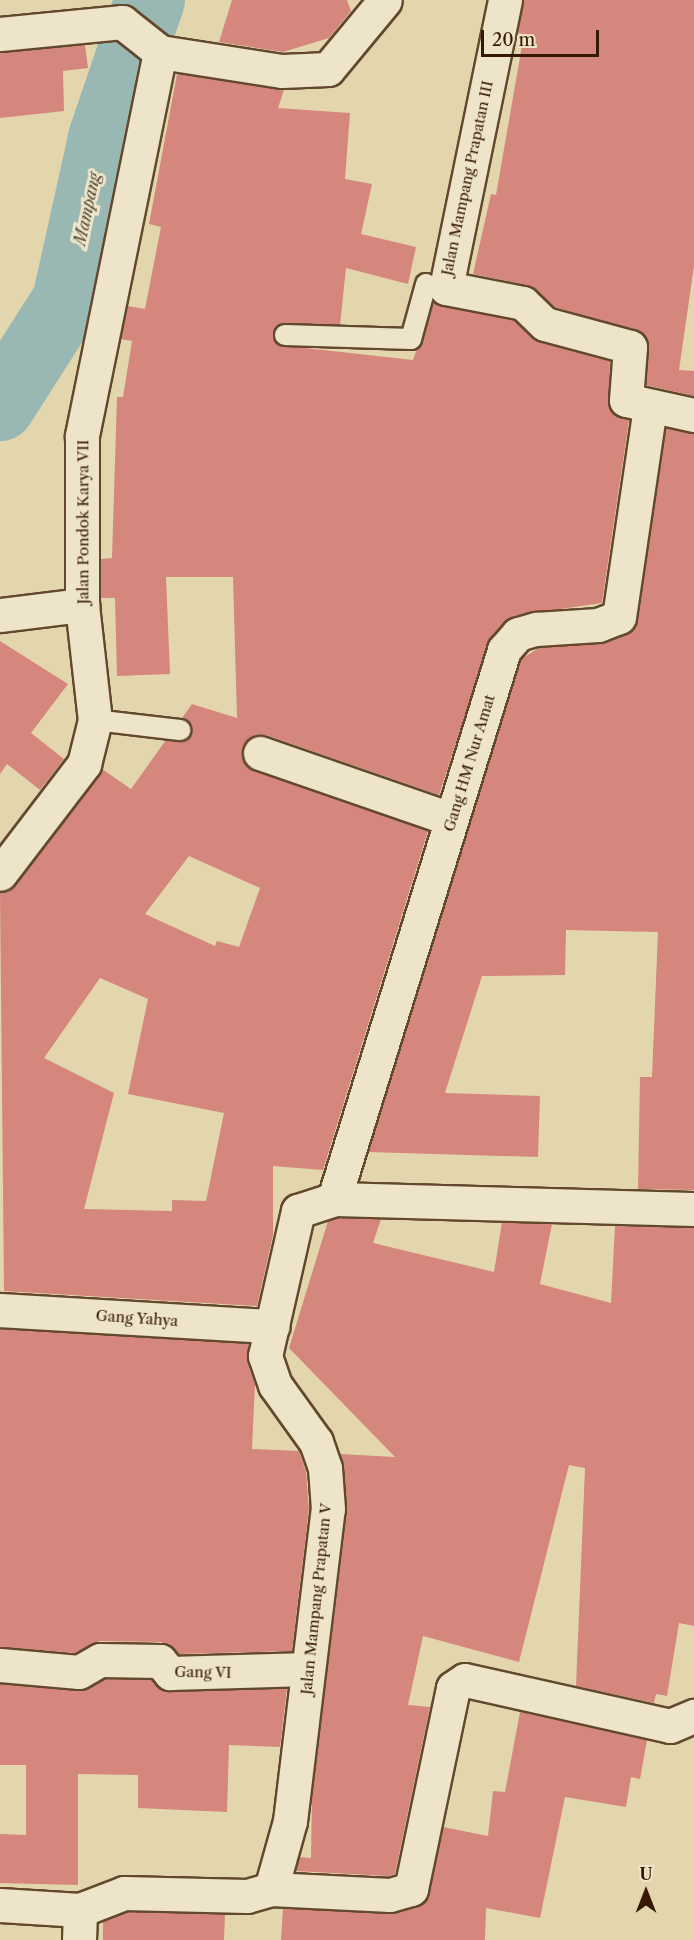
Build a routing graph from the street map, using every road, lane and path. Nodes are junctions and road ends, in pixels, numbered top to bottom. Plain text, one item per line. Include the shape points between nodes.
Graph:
1 (385, 0) edge
2 (490, 0) edge
3 (505, 0) edge
4 (0, 34) edge
5 (157, 47) junction
6 (426, 284) joint
7 (285, 335) dead end
8 (650, 406) junction
9 (694, 415) edge
10 (82, 605) junction
11 (0, 615) edge
12 (96, 720) junction
13 (180, 730) dead end
14 (260, 753) dead end
15 (451, 819) junction
16 (0, 874) edge
17 (334, 1199) junction
18 (694, 1209) edge
19 (0, 1310) edge
20 (273, 1326) junction
21 (0, 1665) edge
22 (308, 1670) junction
23 (694, 1716) edge
24 (271, 1889) junction
25 (0, 1905) edge
26 (80, 1925) edge

1 - 5 street via 328,69 282,71
2 - 6 street
3 - 8 street, Jalan Mampang Prapatan III via 446,288 523,303 545,324 630,346 626,400
4 - 5 street via 122,22
5 - 10 street, Jalan Pondok Karya VII via 82,436
6 - 7 lane via 411,339
8 - 9 street, Jalan Mampang Prapatan III
8 - 15 street, Gang HM Nur Amat via 619,617 598,625 536,628 518,634 504,650
10 - 11 street
10 - 12 street, Jalan Pondok Karya VII
12 - 13 lane
12 - 16 street, Jalan Pondok Karya VII via 84,764
14 - 15 street
15 - 17 street, Gang HM Nur Amat
17 - 18 street, Jalan Mampang Prapatan V
17 - 20 street, Jalan Mampang Prapatan V via 298,1211
19 - 20 street, Gang Yahya
20 - 22 street, Jalan Mampang Prapatan V via 266,1356 275,1385 316,1442 325,1468 328,1509
21 - 22 street, Gang VI via 79,1672 96,1661 160,1661 170,1673
22 - 24 street, Jalan Mampang Prapatan V via 290,1821
23 - 24 street via 670,1726 465,1680 453,1689 411,1889 390,1895
24 - 26 street via 247,1896 124,1893
25 - 26 street

